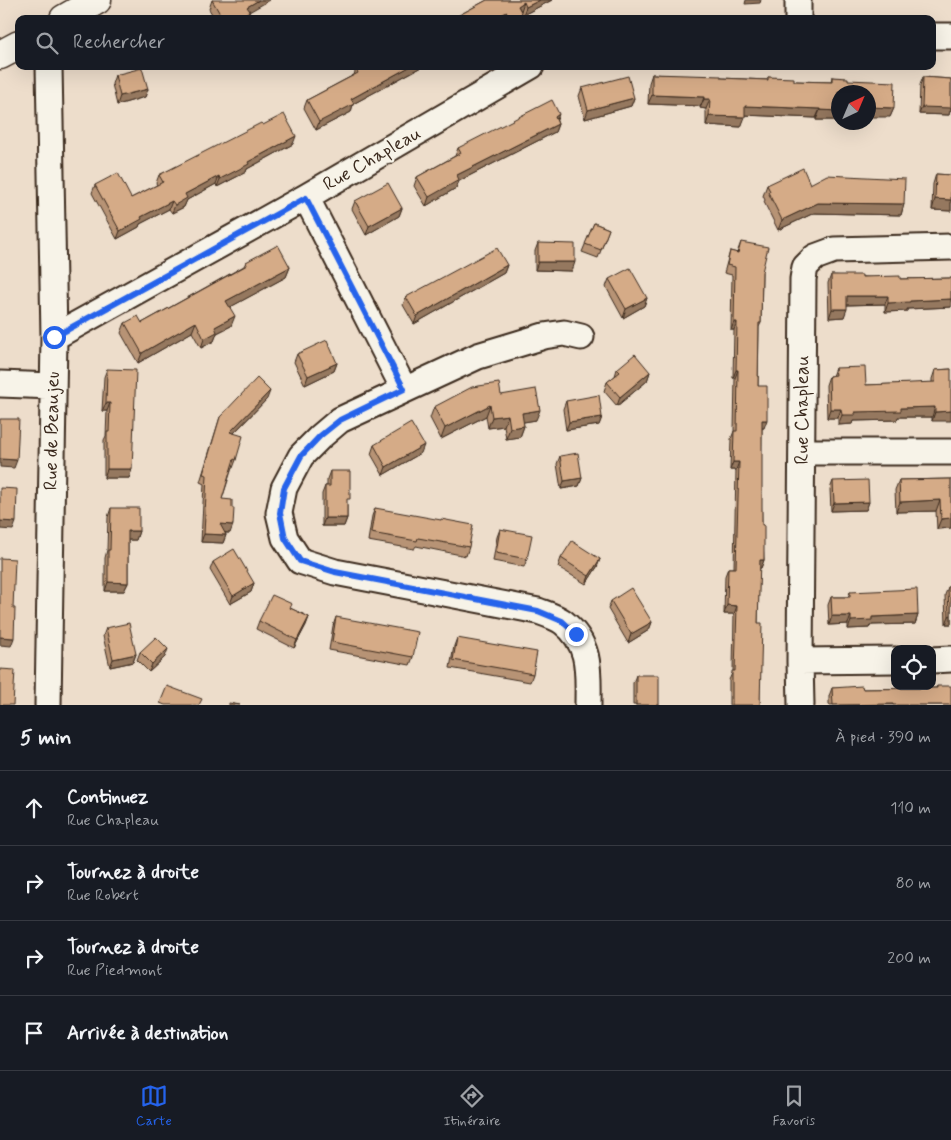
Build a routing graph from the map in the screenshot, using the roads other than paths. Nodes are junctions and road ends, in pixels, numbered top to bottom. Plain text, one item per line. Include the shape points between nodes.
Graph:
1 (97, 0) edge
2 (798, 0) edge
3 (71, 15) edge
4 (798, 15) edge
5 (936, 36) edge
6 (951, 36) edge
7 (15, 47) edge
8 (0, 55) edge
9 (49, 70) edge
10 (524, 70) edge
11 (306, 198) junction
12 (951, 247) edge
13 (54, 337) junction
14 (581, 337) dead end
15 (0, 384) edge
16 (53, 386) junction
17 (404, 389) junction
18 (802, 452) junction
19 (951, 452) edge
20 (951, 659) edge
21 (891, 660) edge
22 (936, 660) edge
23 (800, 661) junction
24 (48, 705) edge
25 (588, 705) edge
26 (801, 705) edge

1 - 3 main road
2 - 4 street
5 - 6 street
7 - 8 main road
9 - 13 street, Rue de Beaujeu
10 - 11 street, Rue Chapleau
11 - 13 street, Rue Chapleau
11 - 17 street
12 - 18 street, Rue Chapleau via 834,250 815,257 805,267
13 - 16 street, Rue de Beaujeu
14 - 17 street via 554,334 515,344 478,356
15 - 16 street
16 - 24 street, Rue de Beaujeu
17 - 25 street via 340,420 301,456 284,488 280,513 285,538 300,561 335,572 538,611 562,621 576,634 588,659
18 - 19 street
18 - 23 street, Rue Chapleau
20 - 22 street
21 - 23 street
23 - 26 street, Rue Chapleau

